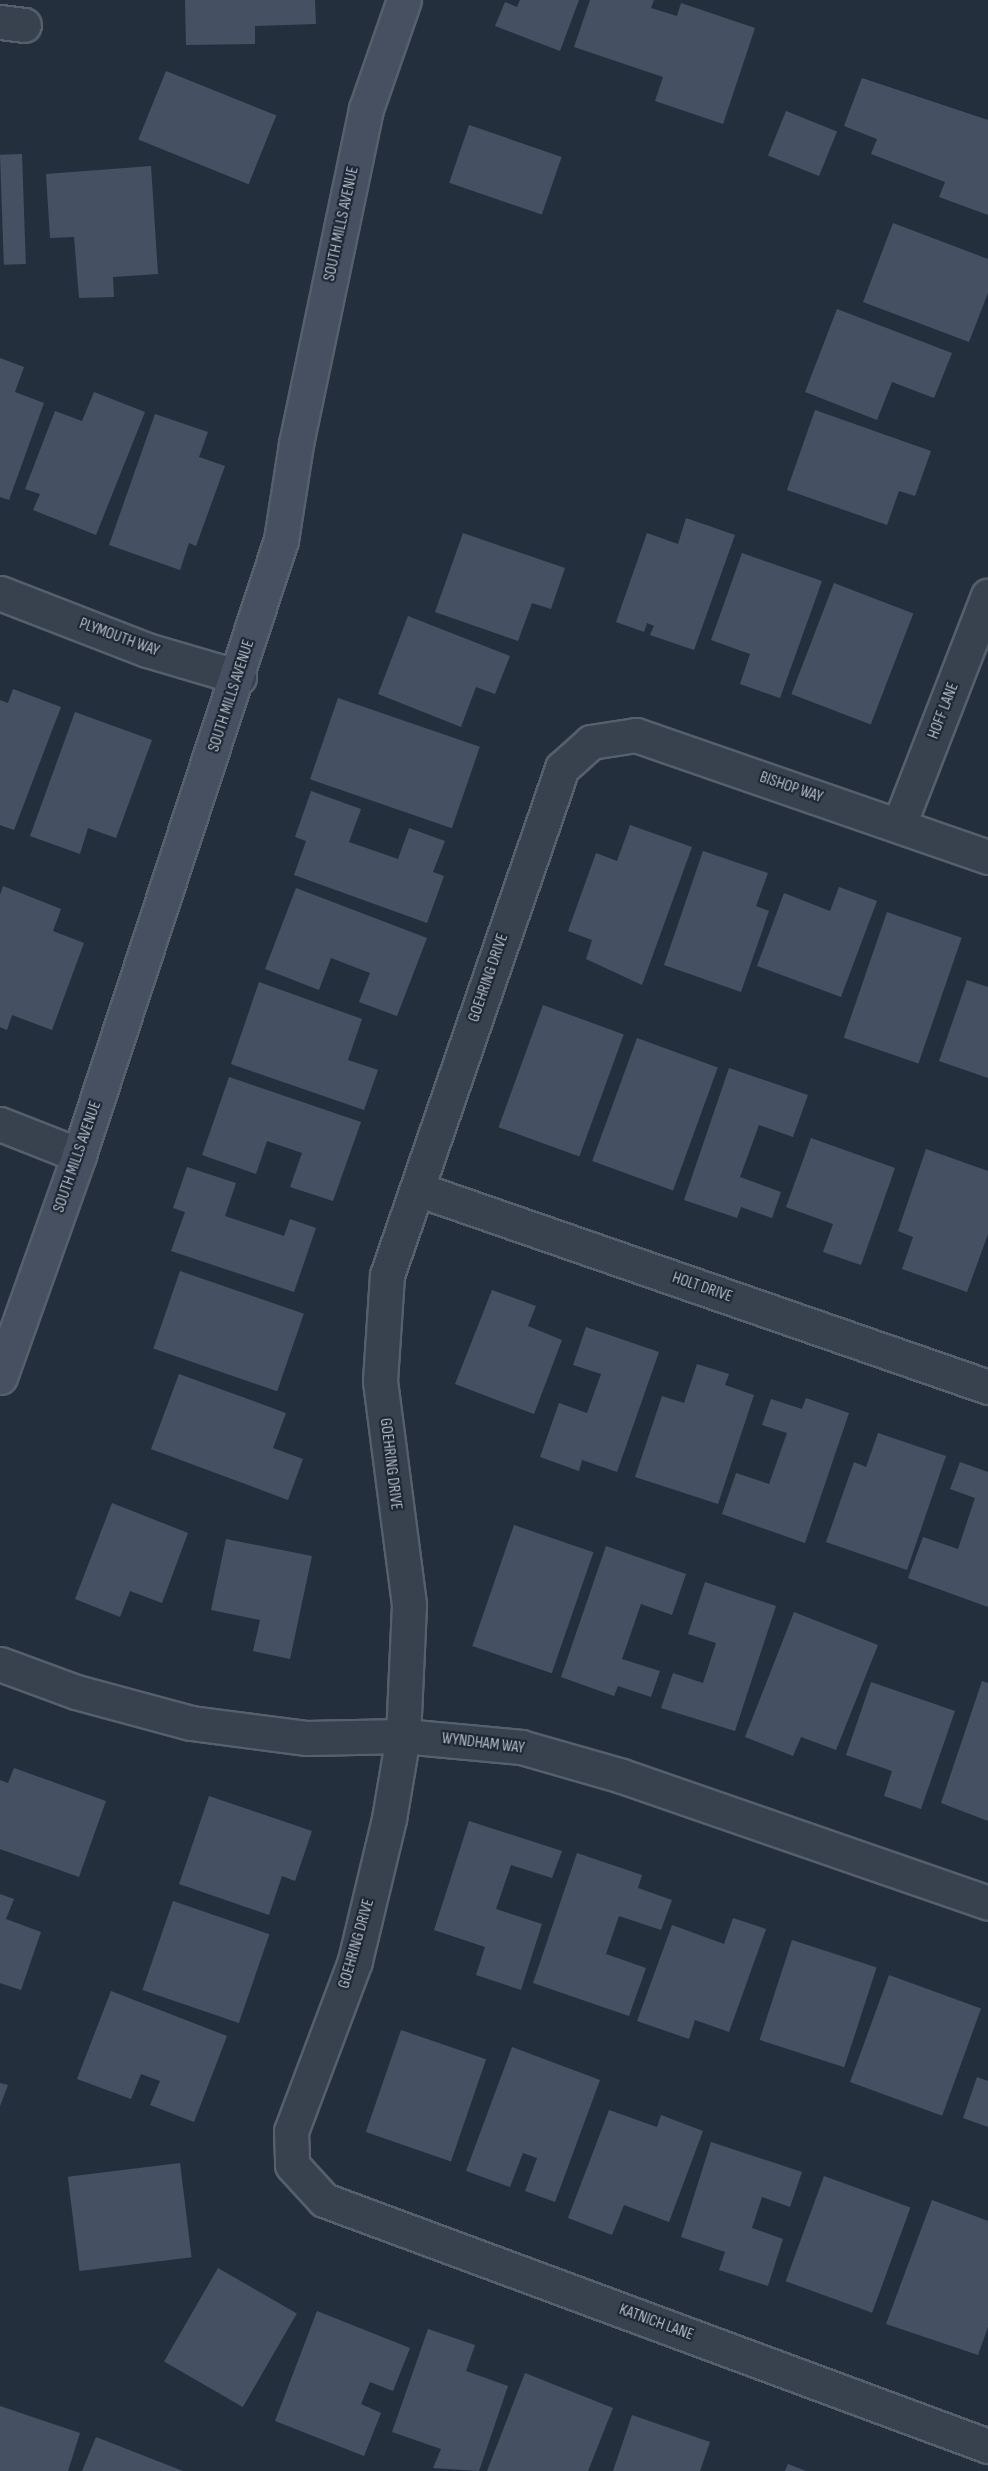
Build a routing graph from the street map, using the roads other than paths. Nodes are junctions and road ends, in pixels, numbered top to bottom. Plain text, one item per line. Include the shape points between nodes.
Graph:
1 (404, 0) edge
2 (0, 594) edge
3 (988, 596) edge
4 (239, 677) junction
5 (591, 742) joint
6 (899, 825) junction
7 (988, 857) edge
8 (0, 1124) edge
9 (79, 1155) junction
10 (417, 1189) junction
11 (0, 1377) edge
12 (988, 1387) edge
13 (0, 1664) edge
14 (403, 1736) junction
15 (988, 1903) edge
16 (324, 2200) joint
17 (988, 2446) edge

1 - 4 street, SOUTH MILLS AVENUE via 366,109 296,444 281,540
2 - 4 street, PLYMOUTH WAY via 147,650
3 - 6 street, HOFF LANE
4 - 9 street, SOUTH MILLS AVENUE
5 - 6 street, BISHOP WAY via 636,735
5 - 10 street, GOEHRING DRIVE via 562,768
6 - 7 street, BISHOP WAY
8 - 9 street
9 - 11 street, SOUTH MILLS AVENUE
10 - 12 street, HOLT DRIVE
10 - 14 street, GOEHRING DRIVE via 387,1275 380,1382 409,1605
13 - 14 street, WYNDHAM WAY via 76,1692 191,1723 307,1738
14 - 15 street, WYNDHAM WAY via 532,1750 622,1776
14 - 16 street, GOEHRING DRIVE via 389,1819 355,1961 291,2131 292,2165
16 - 17 street, KATNICH LANE

